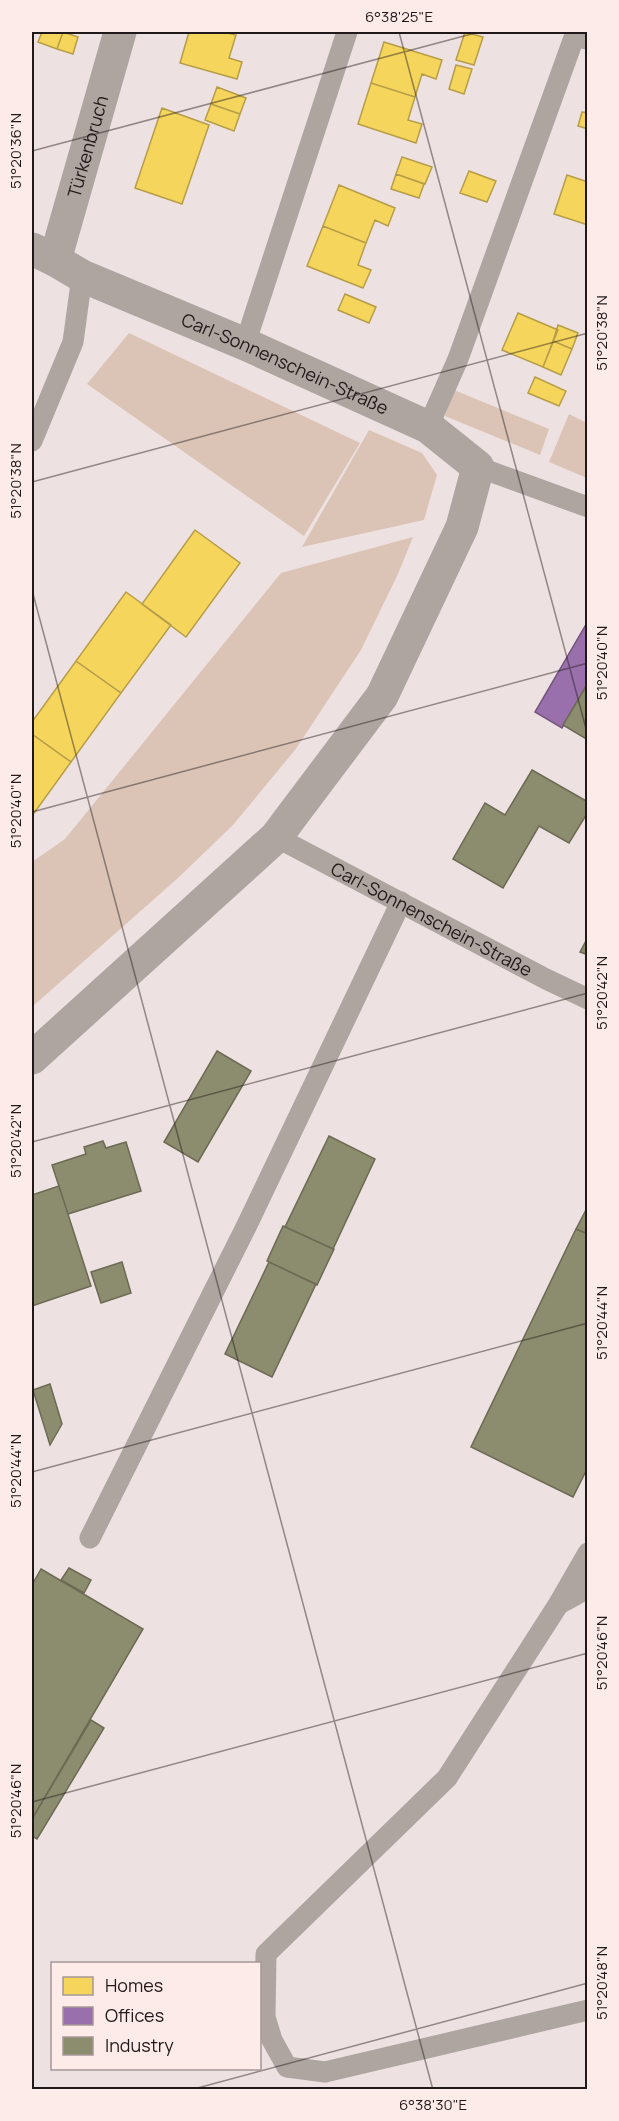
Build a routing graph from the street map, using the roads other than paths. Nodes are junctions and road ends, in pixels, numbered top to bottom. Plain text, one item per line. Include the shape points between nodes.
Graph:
1 (120, 32) edge
2 (347, 32) edge
3 (576, 32) edge
4 (583, 32) edge
5 (588, 33) edge
6 (43, 254) edge
7 (82, 276) junction
8 (244, 344) junction
9 (428, 427) junction
10 (32, 441) edge
11 (478, 467) junction
12 (588, 507) edge
13 (276, 837) junction
14 (401, 902) junction
15 (588, 999) edge
16 (32, 1058) edge
17 (90, 1538) dead end
18 (588, 1553) edge
19 (588, 1588) edge
20 (558, 1605) junction
21 (588, 2010) edge

1 - 6 street, Türkenbruch
2 - 8 lane
3 - 9 lane via 458,359
4 - 5 street
6 - 7 street, Carl-Sonnenschein-Straße
7 - 8 street, Carl-Sonnenschein-Straße
7 - 10 lane via 73,342
8 - 9 street, Carl-Sonnenschein-Straße
9 - 11 street, Carl-Sonnenschein-Straße
11 - 12 lane, Carl-Sonnenschein-Straße
11 - 13 street via 462,527 382,696
13 - 14 lane, Carl-Sonnenschein-Straße
13 - 16 street
14 - 15 lane, Carl-Sonnenschein-Straße
14 - 17 lane via 247,1225
18 - 20 lane
19 - 20 lane
20 - 21 lane via 447,1778 266,1954 265,2017 287,2067 325,2072

